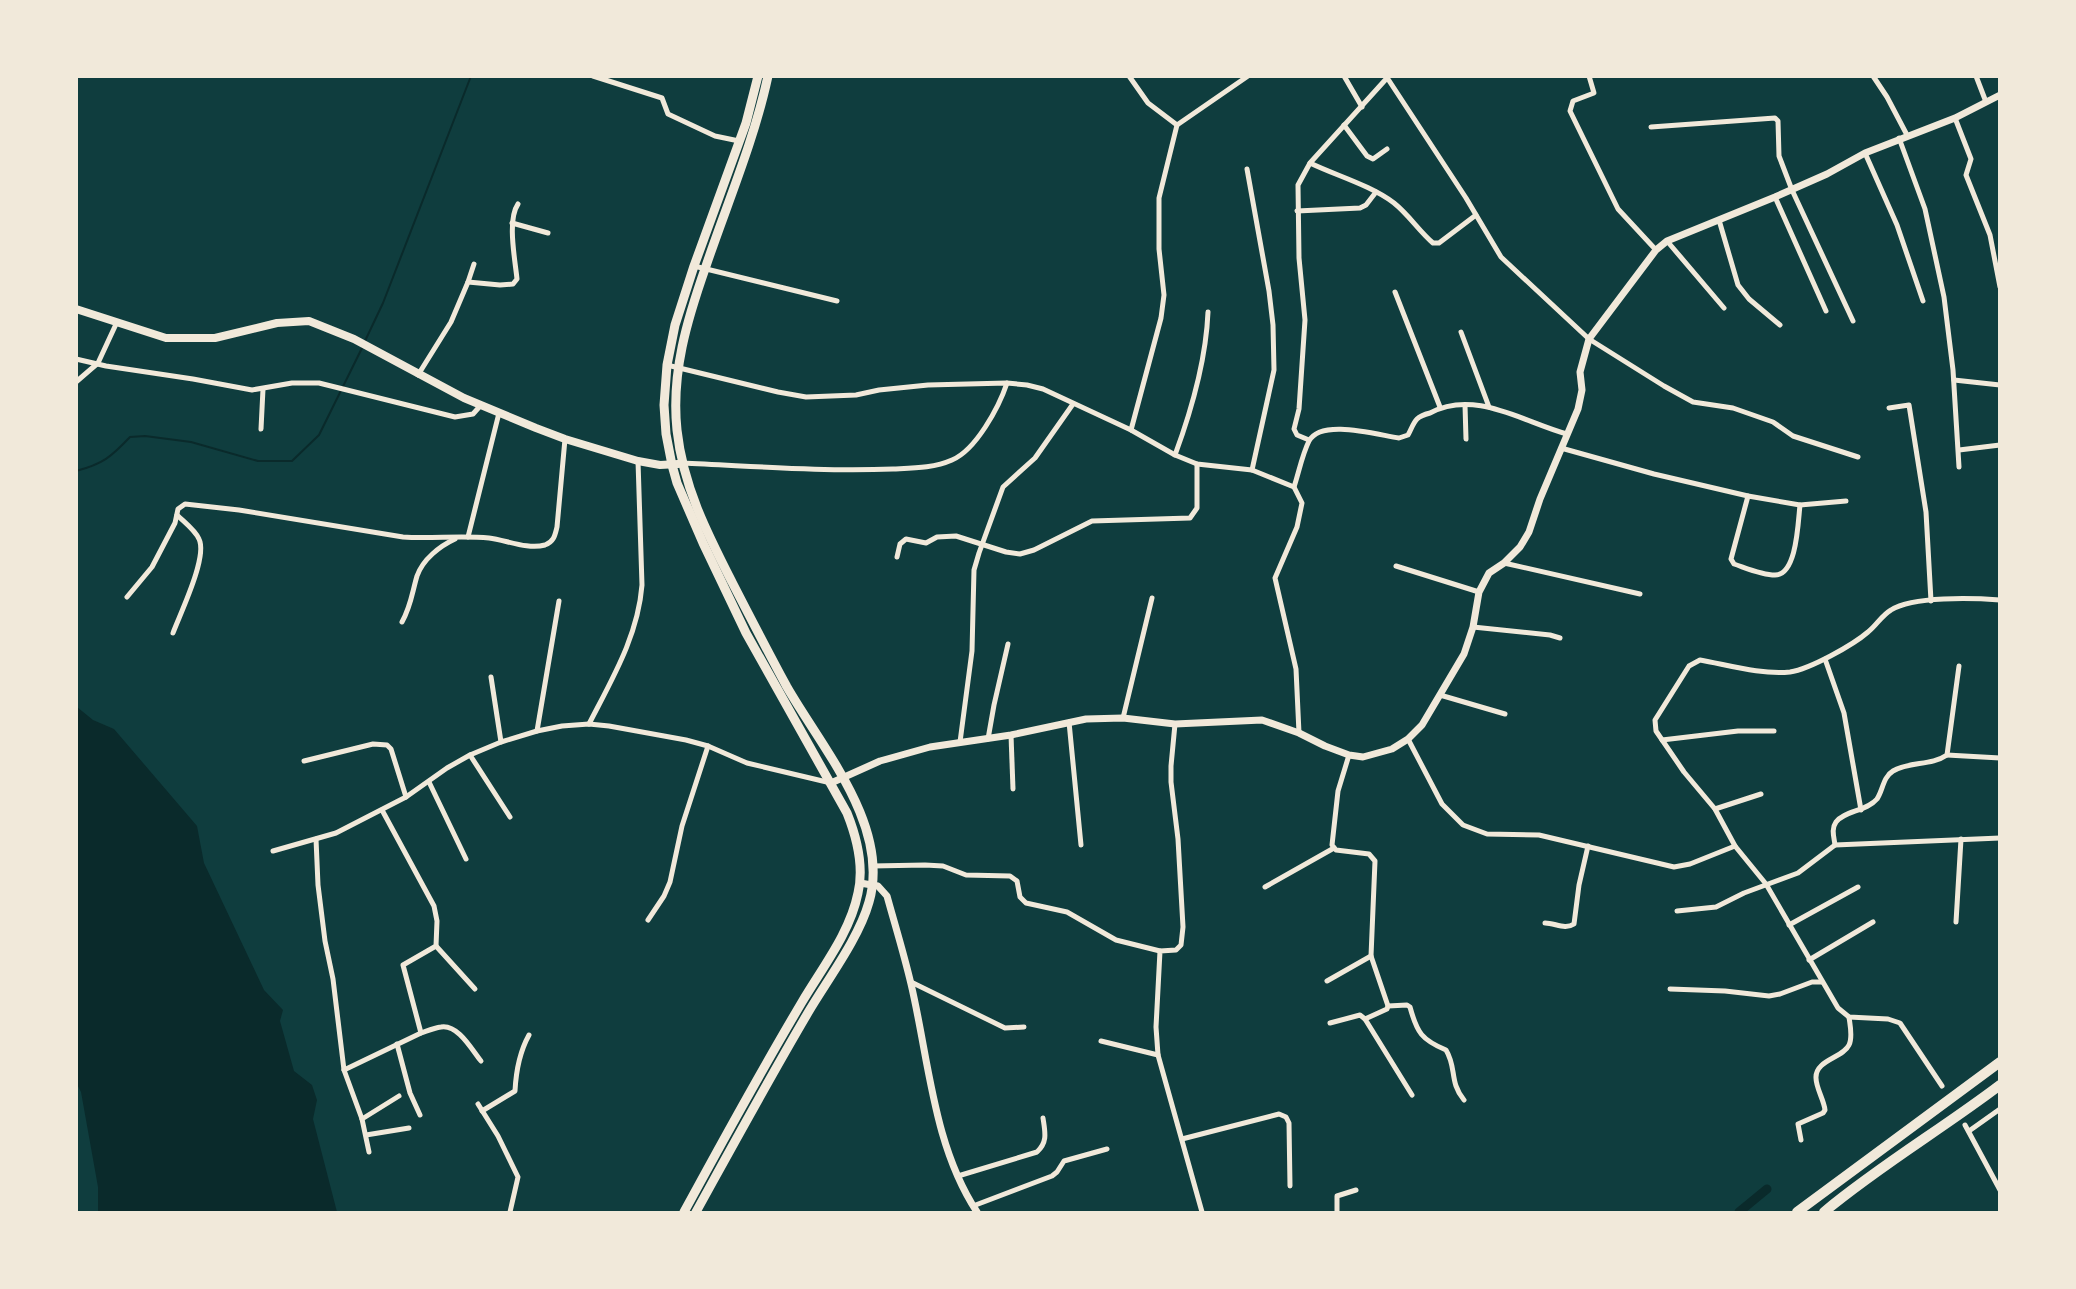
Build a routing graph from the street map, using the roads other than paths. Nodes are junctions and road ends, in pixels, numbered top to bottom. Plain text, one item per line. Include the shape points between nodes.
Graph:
1 (593, 76) edge
2 (758, 76) edge
3 (768, 76) edge
4 (1129, 76) edge
5 (1248, 76) edge
6 (1344, 76) edge
7 (1589, 76) edge
8 (1873, 76) edge
9 (1976, 76) edge
10 (1387, 77) edge
11 (2000, 94) edge
12 (1986, 102) junction
13 (1362, 106) junction
14 (1955, 118) junction
15 (1177, 125) junction
16 (1344, 125) junction
17 (1651, 127) dead end
18 (1907, 135) junction
19 (1899, 138) junction
20 (740, 141) junction
21 (1387, 149) dead end
22 (1865, 153) junction
23 (1310, 164) junction
24 (1247, 170) dead end
25 (1792, 190) junction
26 (1376, 192) junction
27 (1775, 197) junction
28 (518, 204) dead end
29 (1298, 211) junction
30 (1476, 215) junction
31 (1719, 220) junction
32 (512, 223) junction
33 (548, 233) dead end
34 (1667, 241) junction
35 (1656, 249) junction
36 (474, 264) dead end
37 (694, 266) junction
38 (705, 269) junction
39 (468, 282) junction
40 (2000, 287) edge
41 (1395, 292) dead end
42 (837, 301) dead end
43 (1923, 301) dead end
44 (1724, 308) dead end
45 (76, 309) edge
46 (1826, 311) dead end
47 (1208, 312) dead end
48 (1853, 321) dead end
49 (117, 322) junction
50 (1780, 325) dead end
51 (1461, 332) dead end
52 (1589, 339) junction
53 (76, 359) edge
54 (98, 363) junction
55 (667, 364) junction
56 (678, 368) junction
57 (418, 375) junction
58 (1954, 380) junction
59 (76, 382) edge
60 (1007, 383) junction
61 (2000, 385) edge
62 (263, 389) junction
63 (1073, 404) junction
64 (481, 405) junction
65 (1465, 405) junction
66 (1440, 407) junction
67 (1488, 407) junction
68 (1889, 408) dead end
69 (499, 413) junction
70 (261, 429) dead end
71 (1131, 430) junction
72 (1567, 434) junction
73 (565, 439) junction
74 (1466, 439) dead end
75 (1309, 440) junction
76 (2000, 444) edge
77 (1561, 448) junction
78 (1959, 450) junction
79 (1175, 455) junction
80 (1858, 457) dead end
81 (638, 461) junction
82 (682, 464) junction
83 (1197, 464) junction
84 (672, 465) junction
85 (1959, 467) dead end
86 (1252, 470) junction
87 (1294, 487) junction
88 (1748, 496) junction
89 (1846, 501) dead end
90 (1800, 505) junction
91 (177, 514) junction
92 (468, 537) junction
93 (456, 538) junction
94 (982, 544) junction
95 (897, 557) dead end
96 (1504, 563) junction
97 (1396, 566) dead end
98 (1479, 592) junction
99 (1640, 594) dead end
100 (127, 597) dead end
101 (1152, 598) dead end
102 (2000, 600) edge
103 (559, 601) dead end
104 (1931, 601) junction
105 (402, 622) dead end
106 (1473, 627) junction
107 (172, 633) dead end
108 (1560, 638) dead end
109 (1008, 644) dead end
110 (1825, 658) junction
111 (1959, 666) dead end
112 (491, 677) dead end
113 (1440, 695) junction
114 (1505, 714) dead end
115 (1123, 718) junction
116 (1069, 722) junction
117 (589, 724) junction
118 (1175, 724) junction
119 (537, 730) junction
120 (1774, 731) dead end
121 (1299, 733) junction
122 (1011, 735) junction
123 (988, 739) junction
124 (1408, 739) junction
125 (1662, 740) junction
126 (501, 742) junction
127 (960, 742) junction
128 (708, 746) junction
129 (470, 755) junction
130 (1350, 755) junction
131 (1947, 755) junction
132 (2000, 758) edge
133 (304, 760) dead end
134 (842, 778) junction
135 (429, 782) junction
136 (831, 783) junction
137 (1013, 789) dead end
138 (1761, 794) dead end
139 (406, 797) junction
140 (382, 810) junction
141 (1714, 810) junction
142 (1861, 810) junction
143 (510, 817) dead end
144 (2000, 838) edge
145 (316, 839) junction
146 (1961, 839) junction
147 (1081, 845) dead end
148 (1835, 845) junction
149 (1588, 846) junction
150 (1735, 846) junction
151 (1334, 848) junction
152 (273, 851) dead end
153 (466, 859) dead end
154 (872, 866) junction
155 (860, 883) junction
156 (1766, 884) junction
157 (872, 885) junction
158 (1265, 887) dead end
159 (1858, 887) dead end
160 (1677, 910) dead end
161 (648, 920) dead end
162 (1873, 922) dead end
163 (1956, 922) dead end
164 (1545, 923) dead end
165 (1789, 925) junction
166 (436, 946) junction
167 (1160, 951) junction
168 (1371, 956) junction
169 (1809, 960) junction
170 (1327, 981) dead end
171 (911, 982) junction
172 (1822, 982) junction
173 (476, 989) dead end
174 (1670, 989) dead end
175 (1388, 1006) junction
176 (1849, 1017) junction
177 (1365, 1018) junction
178 (1330, 1023) dead end
179 (1024, 1027) dead end
180 (421, 1033) junction
181 (529, 1035) dead end
182 (1101, 1041) dead end
183 (397, 1044) junction
184 (1158, 1055) junction
185 (481, 1061) dead end
186 (2000, 1062) edge
187 (344, 1070) junction
188 (2000, 1085) edge
189 (1942, 1086) dead end
190 (1412, 1095) dead end
191 (399, 1096) dead end
192 (1464, 1100) dead end
193 (478, 1104) dead end
194 (2000, 1109) edge
195 (482, 1111) junction
196 (420, 1115) dead end
197 (1044, 1118) dead end
198 (362, 1119) junction
199 (1965, 1125) dead end
200 (409, 1128) dead end
201 (1969, 1131) junction
202 (366, 1136) junction
203 (1182, 1139) junction
204 (1801, 1140) dead end
205 (1107, 1149) dead end
206 (369, 1152) dead end
207 (958, 1176) junction
208 (1290, 1185) dead end
209 (1356, 1190) dead end
210 (2000, 1190) edge
211 (975, 1209) edge
212 (510, 1212) edge
213 (684, 1212) edge
214 (696, 1212) edge
215 (1202, 1212) edge
216 (1338, 1212) edge
217 (1797, 1212) edge
218 (1824, 1212) edge

1 - 20 street via 662,98 668,114 715,136
2 - 20 highway
3 - 38 highway via 758,118
4 - 15 street via 1148,103
5 - 15 street
6 - 13 street
7 - 35 street via 1594,93 1573,100 1570,111 1618,209
8 - 18 street
9 - 12 street
10 - 13 street
10 - 30 street
11 - 12 street
12 - 14 street
13 - 16 street
14 - 18 street
14 - 40 street via 1971,159 1966,175 1990,235
15 - 71 street via 1159,198 1164,295 1161,318
16 - 21 street via 1367,156 1373,159
16 - 23 street
17 - 25 street via 1775,118 1779,156
18 - 19 street
19 - 22 street
19 - 58 street via 1925,209 1944,297
20 - 37 highway
22 - 25 street
22 - 43 street via 1897,225
23 - 26 street
23 - 29 street via 1298,185
24 - 86 street via 1269,291 1274,370
25 - 27 street
25 - 48 street
26 - 29 street via 1360,208
26 - 30 street via 1409,216 1434,243
27 - 31 street
27 - 46 street
28 - 32 street
29 - 75 street via 1305,320 1294,429
30 - 52 street via 1501,257
31 - 34 street
31 - 50 street via 1738,285
32 - 33 street
32 - 39 street via 517,279 513,285
34 - 35 street
34 - 44 street
35 - 52 street
36 - 39 street
37 - 38 street
37 - 55 highway
38 - 42 street
38 - 56 highway via 687,320
39 - 57 street via 451,322
41 - 66 street
45 - 49 main road
47 - 79 street via 1207,340 1190,415
49 - 54 street
49 - 57 main road via 166,338 196,339 286,321 309,321 360,342
51 - 67 street
52 - 72 street via 1578,409
52 - 80 street via 1693,402 1733,408 1773,422 1793,436
53 - 54 street
54 - 59 street
54 - 62 street via 241,389
55 - 56 street
55 - 84 highway via 665,424
56 - 60 street via 806,397 928,385
56 - 82 highway via 675,405
57 - 64 main road
58 - 61 street
58 - 78 street
60 - 63 street via 1043,389
60 - 82 street via 970,447 952,460 935,465 845,469
62 - 64 street via 306,382 455,417 473,414
62 - 70 street
63 - 71 street
63 - 94 street via 1035,458 1003,487
64 - 69 main road
65 - 66 street
65 - 67 street
65 - 74 street
66 - 75 street via 1417,419 1408,435 1399,438 1335,428 1316,432
67 - 72 street
68 - 104 street via 1909,405 1926,512
69 - 73 main road
69 - 92 street
71 - 79 street
72 - 77 street
73 - 81 main road
73 - 92 street via 557,526 552,541 541,546
75 - 87 street
76 - 78 street
77 - 88 street
77 - 96 street via 1529,532
78 - 85 street
79 - 83 street
81 - 84 main road
81 - 117 street via 640,606 628,648
82 - 84 main road
82 - 134 highway via 698,514 750,618
83 - 86 street
83 - 94 street via 1197,508 1190,518 1092,520 1020,554
84 - 136 highway via 690,517 746,633
86 - 87 street
87 - 121 street via 1302,503 1297,527 1275,578 1296,669
88 - 90 street
88 - 90 street via 1731,560 1772,575 1781,573 1793,559
89 - 90 street
91 - 93 street via 185,504 209,506 403,537
91 - 100 street via 152,567
91 - 107 street via 198,537 200,555
92 - 93 street
93 - 105 street via 440,546 418,573
94 - 95 street via 956,537 937,537 926,543 906,539 900,544
94 - 127 street via 972,594 972,651
96 - 98 street via 1489,573
96 - 99 street
97 - 98 street
98 - 106 street
101 - 115 street
102 - 104 street
103 - 119 street
104 - 110 street via 1891,610 1866,634
106 - 108 street
106 - 113 street via 1464,654
109 - 123 street
110 - 125 street via 1790,672 1700,660 1689,666 1655,720
110 - 142 street via 1844,713
111 - 131 street
112 - 126 street
113 - 114 street
113 - 124 street via 1422,725
115 - 116 street
115 - 118 street
116 - 122 street
116 - 147 street
117 - 119 street
117 - 128 street
118 - 121 street via 1262,720
118 - 167 street via 1171,782 1183,927 1181,945 1176,950
119 - 126 street
120 - 125 street
121 - 130 street
122 - 123 street
122 - 137 street
123 - 127 street
124 - 130 street via 1377,754
124 - 149 street via 1442,804 1463,825 1486,834 1539,836
125 - 141 street
126 - 129 street
127 - 134 street via 889,759
128 - 136 street via 747,763
128 - 161 street via 682,826 670,882
129 - 135 street
129 - 143 street
130 - 151 street via 1338,791
131 - 132 street
131 - 142 street via 1894,771 1877,799
133 - 139 street via 373,744 387,745
134 - 136 street
134 - 154 highway via 865,824
135 - 139 street
135 - 153 street
136 - 155 highway via 853,828
138 - 141 street
139 - 140 street
140 - 145 street
140 - 166 street via 434,906
141 - 150 street
142 - 148 street via 1836,822 1832,832
144 - 146 street
145 - 152 street
145 - 187 street via 324,930
146 - 148 street
146 - 163 street
148 - 156 street via 1798,873
149 - 150 street via 1674,867
149 - 164 street via 1574,924 1564,927
150 - 156 street
151 - 158 street
151 - 168 street via 1369,854 1375,861
154 - 157 highway
154 - 167 street via 943,866 974,877 1010,876 1017,881 1020,897 1026,903 1067,912 1116,940
155 - 157 street
155 - 213 highway via 853,914 840,939
156 - 160 street via 1716,907
156 - 165 street
157 - 171 street via 887,896
157 - 214 highway via 862,920
159 - 165 street
162 - 169 street
165 - 169 street
166 - 173 street
166 - 180 street via 403,965
167 - 184 street
168 - 170 street
168 - 175 street
169 - 172 street
171 - 179 street via 1005,1028
171 - 207 street via 938,1115
172 - 174 street via 1768,996
172 - 176 street via 1838,1008
175 - 177 street
175 - 192 street via 1410,1007 1425,1040 1446,1050 1456,1091
176 - 189 street via 1900,1023
176 - 204 street via 1847,1049 1817,1071 1825,1110 1798,1124
177 - 178 street via 1360,1015
177 - 190 street
180 - 183 street
180 - 185 street via 449,1027
181 - 195 street via 516,1074 516,1091
182 - 184 street
183 - 187 street
183 - 196 street
184 - 203 street
186 - 217 highway
187 - 198 street
188 - 218 highway
191 - 198 street
193 - 195 street
194 - 201 street
195 - 212 street via 519,1177
197 - 207 street via 1046,1139 1037,1152
198 - 202 street
199 - 201 street
200 - 202 street
201 - 210 street
202 - 206 street
203 - 208 street via 1280,1114 1289,1123
203 - 215 street
205 - 211 street via 1064,1161 1052,1176
207 - 211 street
209 - 216 street via 1337,1196

